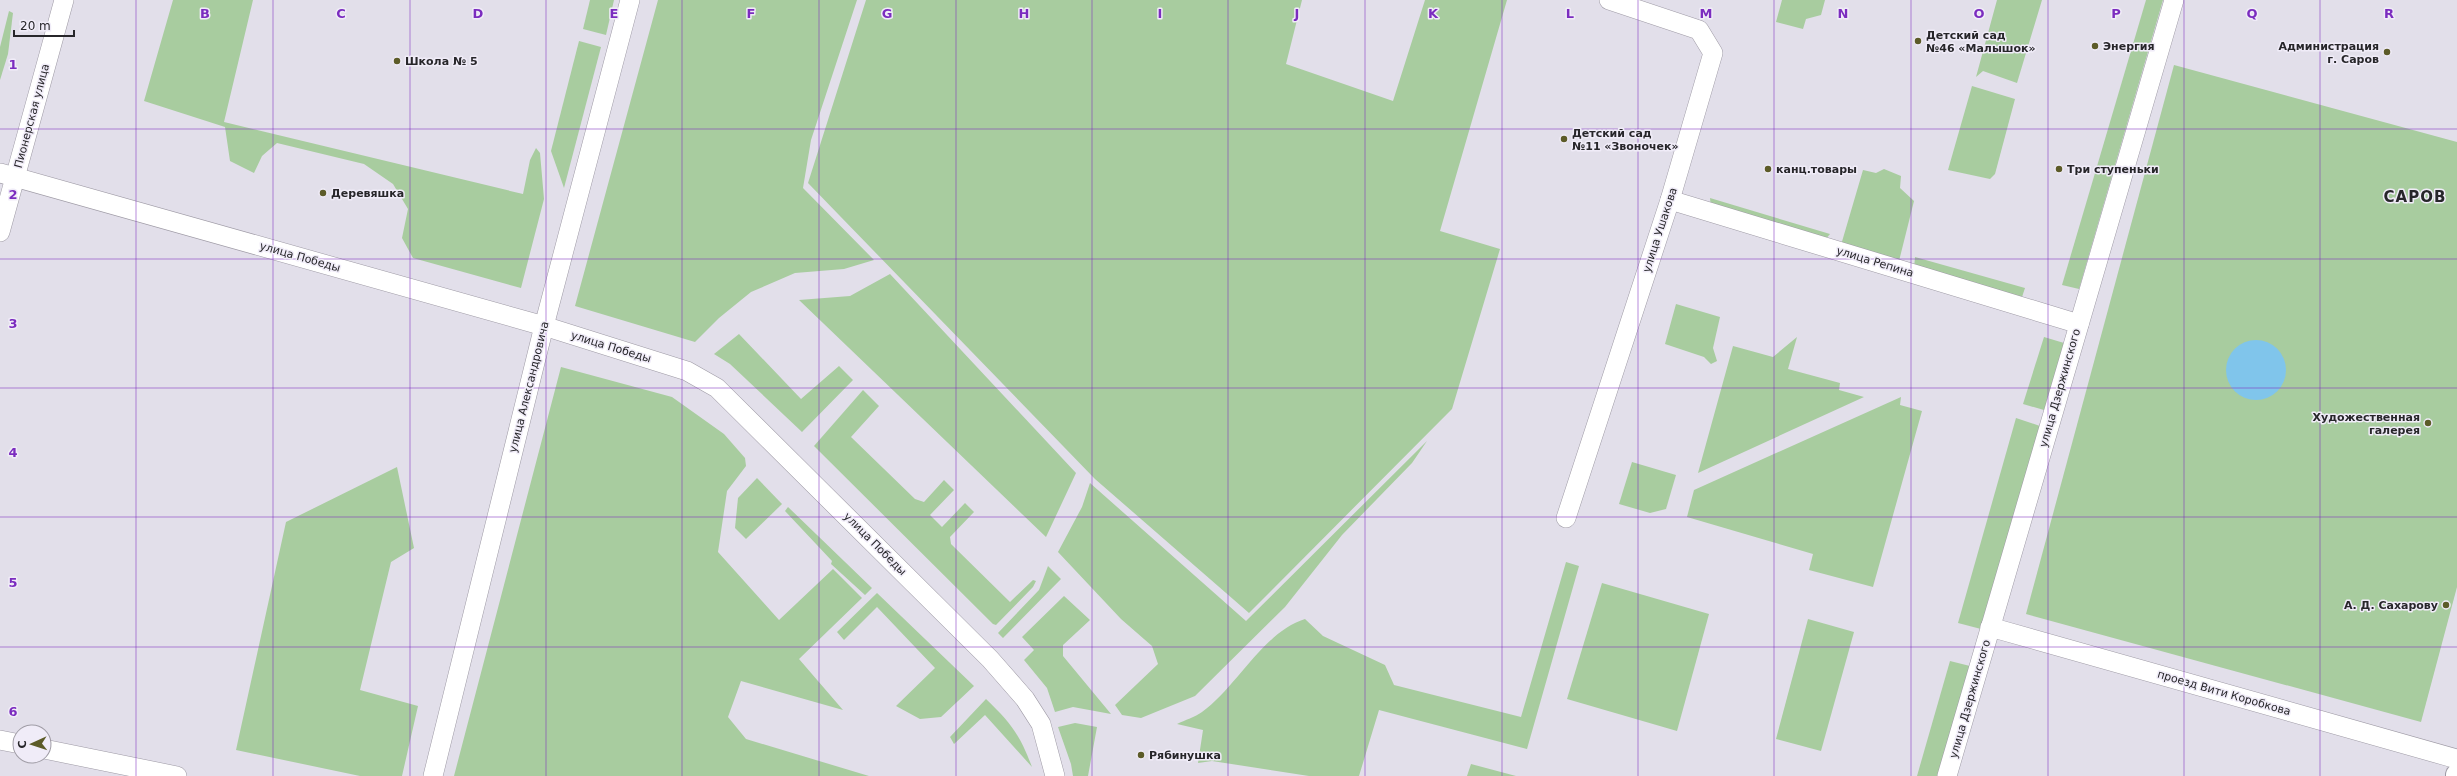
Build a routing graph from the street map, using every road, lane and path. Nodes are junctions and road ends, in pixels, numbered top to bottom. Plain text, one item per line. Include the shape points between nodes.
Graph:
1 (64, 0) edge
2 (630, 0) edge
3 (1613, 0) edge
4 (2174, 0) edge
5 (8, 175) edge
6 (1670, 200) junction
7 (0, 232) edge
8 (2079, 324) junction
9 (544, 326) junction
10 (1566, 518) dead end
11 (1990, 628) junction
12 (0, 740) edge
13 (12, 742) edge
14 (52, 751) edge
15 (2457, 759) edge
16 (177, 776) edge
17 (433, 776) edge
18 (1055, 776) edge
19 (1947, 776) edge

1 - 5 street, Пионерская улица
2 - 9 street, улица Александровича
3 - 6 street, улица Ушакова via 1699,30 1713,53
4 - 8 street, улица Дзержинского
5 - 7 street, Пионерская улица
5 - 9 street, улица Победы
6 - 8 street, улица Репина
6 - 10 street, улица Ушакова
8 - 11 street, улица Дзержинского
9 - 17 street, улица Александровича
9 - 18 street, улица Победы via 687,371 717,388 990,659 1025,699 1041,724
11 - 15 street, проезд Вити Коробкова
11 - 19 street, улица Дзержинского
12 - 13 street
14 - 16 street

